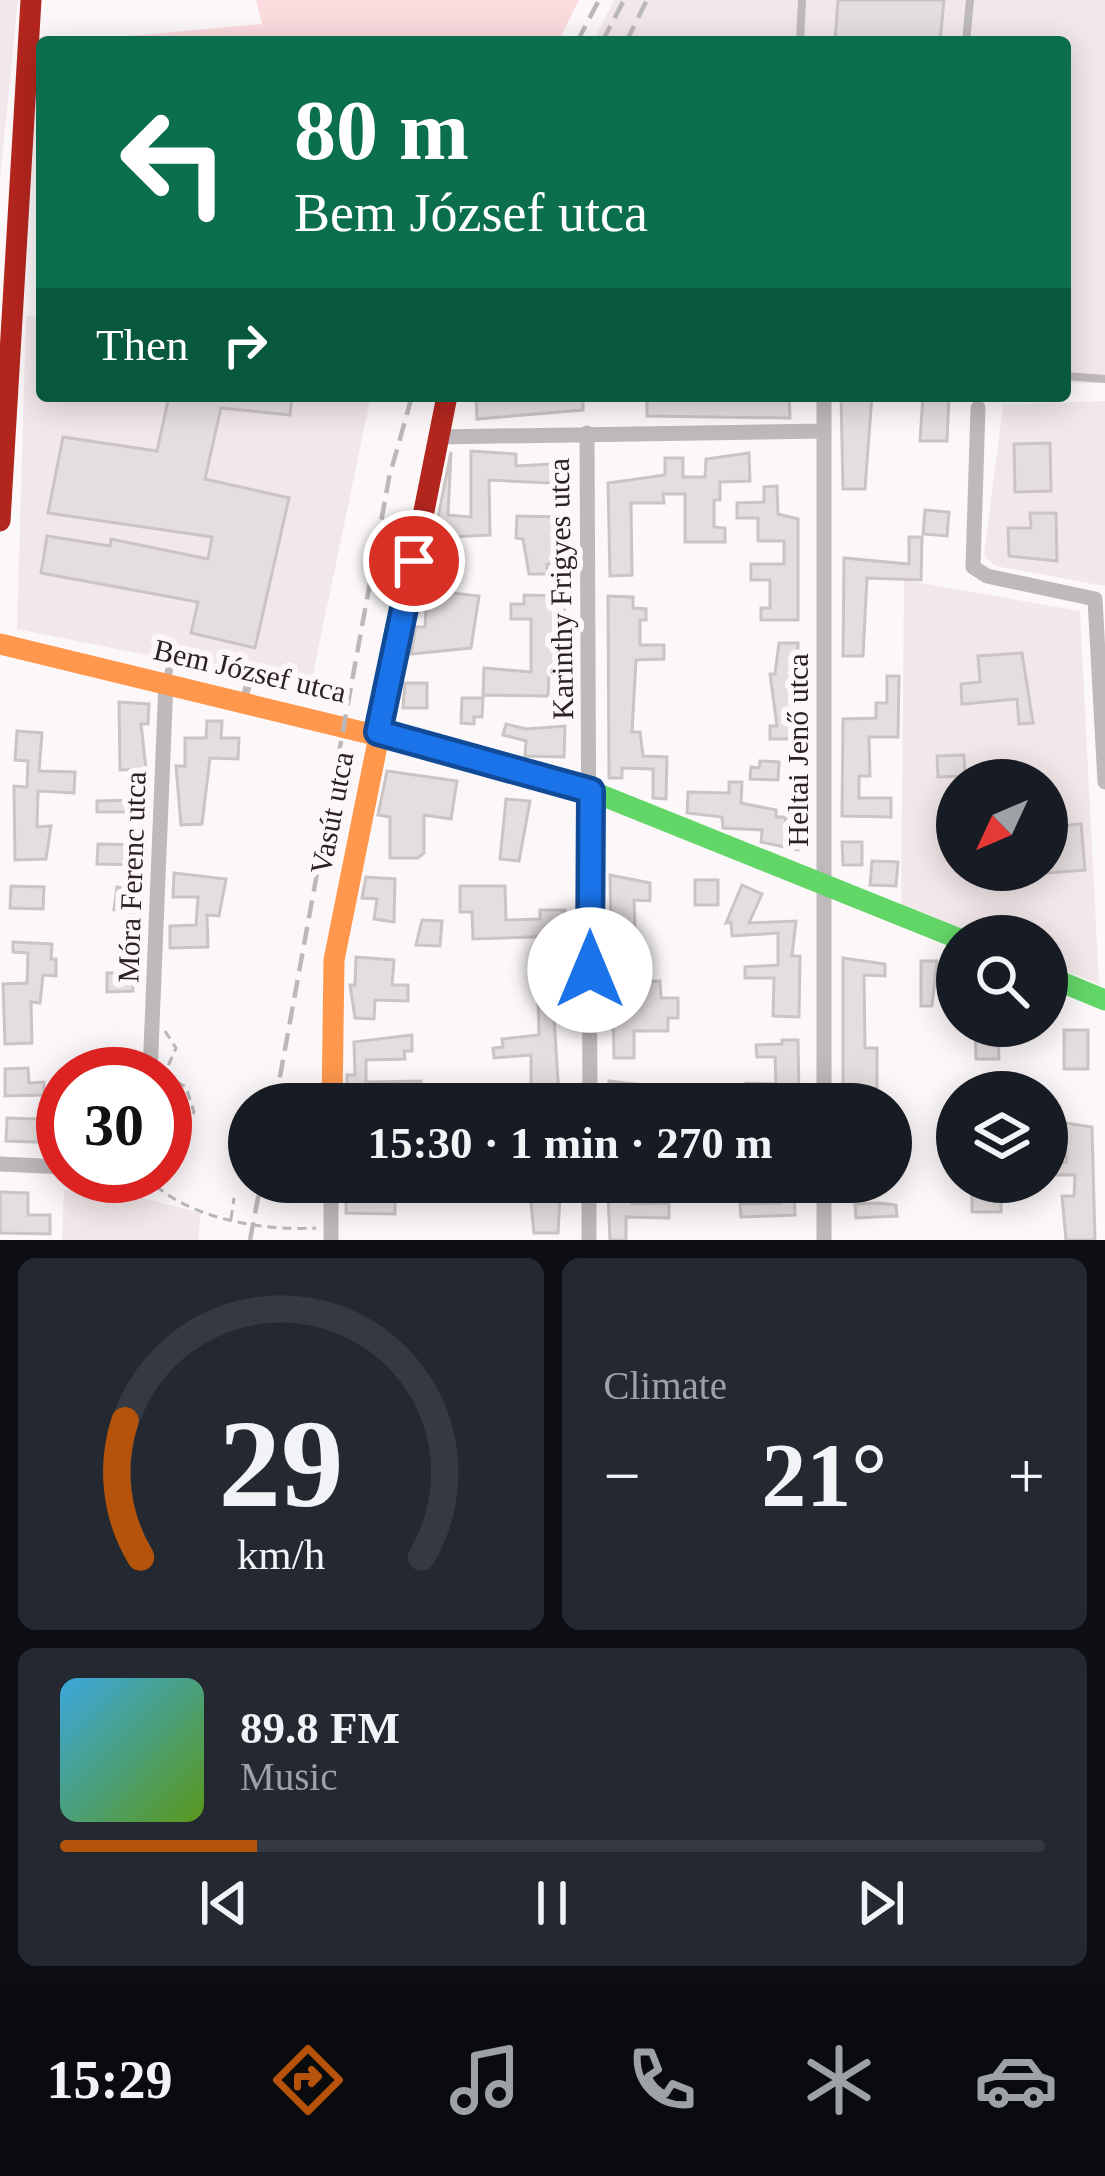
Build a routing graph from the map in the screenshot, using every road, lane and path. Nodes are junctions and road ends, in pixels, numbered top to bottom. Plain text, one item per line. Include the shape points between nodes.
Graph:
1 (31, 0) edge
2 (802, 0) edge
3 (970, 0) edge
4 (800, 36) edge
5 (967, 36) edge
6 (1071, 376) edge
7 (1105, 379) edge
8 (446, 402) edge
9 (824, 402) edge
10 (984, 402) edge
11 (824, 431) junction
12 (586, 433) junction
13 (437, 437) junction
14 (0, 520) edge
15 (0, 644) edge
16 (168, 671) junction
17 (378, 732) junction
18 (1105, 782) edge
19 (591, 791) junction
20 (825, 884) junction
21 (936, 929) edge
22 (1068, 985) edge
23 (1105, 1000) edge
24 (150, 1026) junction
25 (150, 1047) edge
26 (175, 1047) edge
27 (332, 1083) edge
28 (590, 1083) edge
29 (824, 1083) edge
30 (0, 1164) edge
31 (36, 1166) edge
32 (189, 1203) edge
33 (234, 1203) edge
34 (331, 1203) edge
35 (590, 1203) edge
36 (824, 1203) edge
37 (231, 1221) junction
38 (331, 1234) edge
39 (589, 1240) edge
40 (824, 1240) edge

1 - 14 main road via 12,154
2 - 4 lane
3 - 5 lane
6 - 7 lane
8 - 13 main road, Vasút utca
9 - 11 street, Heltai Jenő utca
10 - 18 street via 973,567 1095,599
11 - 12 street
11 - 20 street, Heltai Jenő utca
12 - 13 street
12 - 19 street, Karinthy Frigyes utca
13 - 17 main road, Vasút utca
15 - 16 main road, Bem József utca
16 - 17 main road, Bem József utca
16 - 24 street, Móra Ferenc utca
17 - 19 main road, Bem József utca
17 - 27 main road, Vasút utca via 334,960
19 - 20 main road, Bem József utca
19 - 28 street, Karinthy Frigyes utca
20 - 21 main road, Bem József utca
20 - 29 street, Heltai Jenő utca
22 - 23 main road
24 - 25 street, Móra Ferenc utca
24 - 26 path
30 - 31 street
32 - 37 path
33 - 37 path
34 - 38 street
35 - 39 street
36 - 40 street
37 - 38 path

